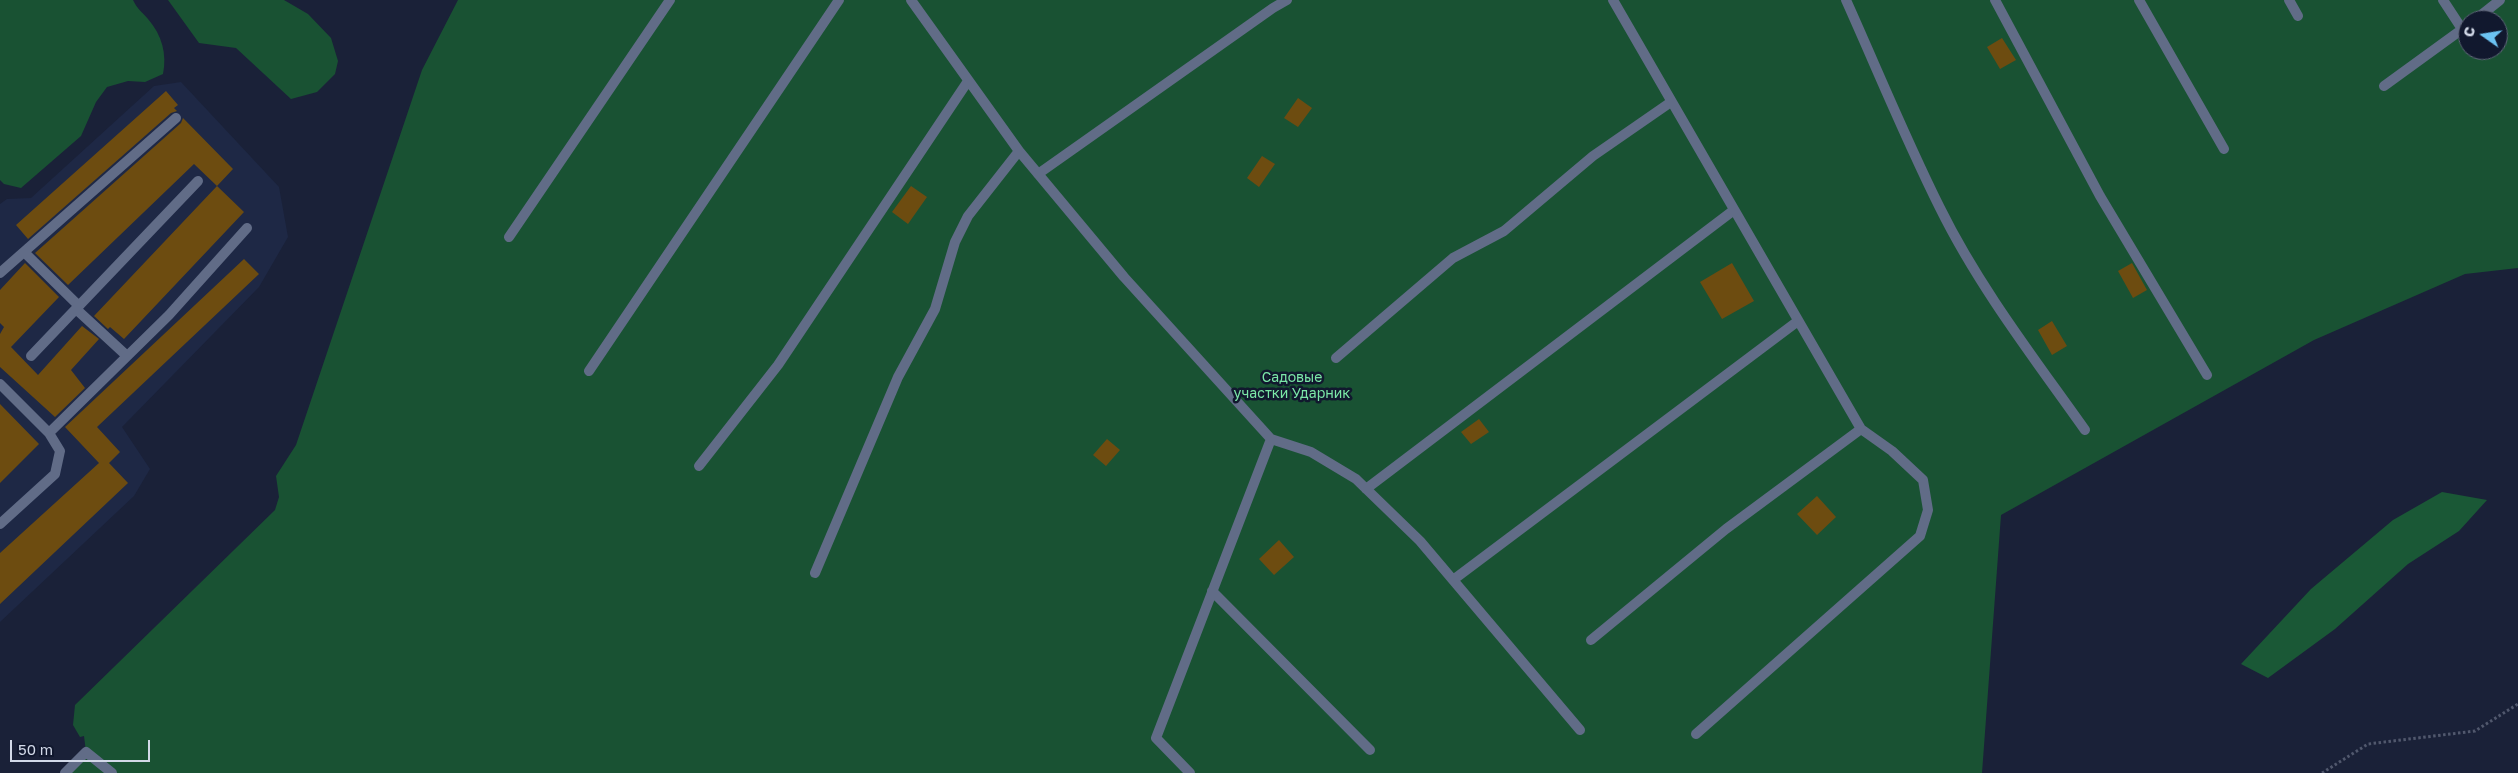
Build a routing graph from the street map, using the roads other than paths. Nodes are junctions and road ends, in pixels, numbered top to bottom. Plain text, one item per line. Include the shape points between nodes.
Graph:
1 (670, 0) edge
2 (839, 0) edge
3 (912, 0) edge
4 (1287, 0) edge
5 (1613, 0) edge
6 (1846, 0) edge
7 (1995, 0) edge
8 (2139, 0) edge
9 (2289, 0) edge
10 (2443, 0) edge
11 (2500, 0) edge
12 (1271, 4) edge
13 (2488, 10) edge
14 (2298, 16) dead end
15 (2458, 18) edge
16 (2458, 32) edge
17 (968, 81) junction
18 (2384, 86) dead end
19 (1671, 102) junction
20 (176, 118) dead end
21 (2224, 149) dead end
22 (1019, 151) junction
23 (1038, 174) junction
24 (198, 181) dead end
25 (1734, 210) junction
26 (247, 228) dead end
27 (509, 237) dead end
28 (24, 252) junction
29 (0, 273) edge
30 (78, 308) junction
31 (1798, 320) junction
32 (31, 356) dead end
33 (127, 356) junction
34 (1336, 358) dead end
35 (589, 371) dead end
36 (2206, 375) dead end
37 (0, 384) edge
38 (1861, 429) junction
39 (2085, 430) dead end
40 (49, 433) junction
41 (1271, 439) junction
42 (699, 466) dead end
43 (1366, 489) junction
44 (0, 524) edge
45 (815, 573) dead end
46 (1453, 580) junction
47 (1212, 591) junction
48 (1591, 640) dead end
49 (1580, 730) dead end
50 (1696, 734) dead end
51 (1370, 750) dead end
52 (65, 773) edge
53 (112, 773) edge
54 (1190, 773) edge

1 - 27 lane
2 - 35 lane
3 - 17 lane
4 - 12 lane
5 - 19 lane
6 - 39 lane via 1940,208 2012,328
7 - 36 lane via 2100,196
8 - 21 lane
9 - 14 lane
10 - 15 lane
11 - 13 lane
12 - 23 lane
16 - 18 lane
17 - 22 lane
17 - 42 lane via 778,365
19 - 25 lane
19 - 34 lane via 1593,156 1504,231 1453,258
20 - 28 lane
22 - 23 lane
22 - 45 lane via 968,216 955,242 935,309 898,376
23 - 41 lane via 1124,277
24 - 30 lane
25 - 31 lane
25 - 43 lane
26 - 33 lane via 169,316
28 - 29 lane
28 - 30 lane
30 - 32 lane
30 - 33 lane
31 - 38 lane
31 - 46 lane
33 - 40 lane
37 - 40 lane
38 - 48 lane via 1726,529
38 - 50 lane via 1892,451 1923,480 1928,510 1920,536
40 - 44 lane via 60,451 55,474
41 - 43 lane via 1311,452 1356,479
41 - 47 lane
43 - 46 lane via 1420,541
46 - 49 lane
47 - 51 lane
47 - 54 lane via 1156,738
52 - 53 lane via 86,752

